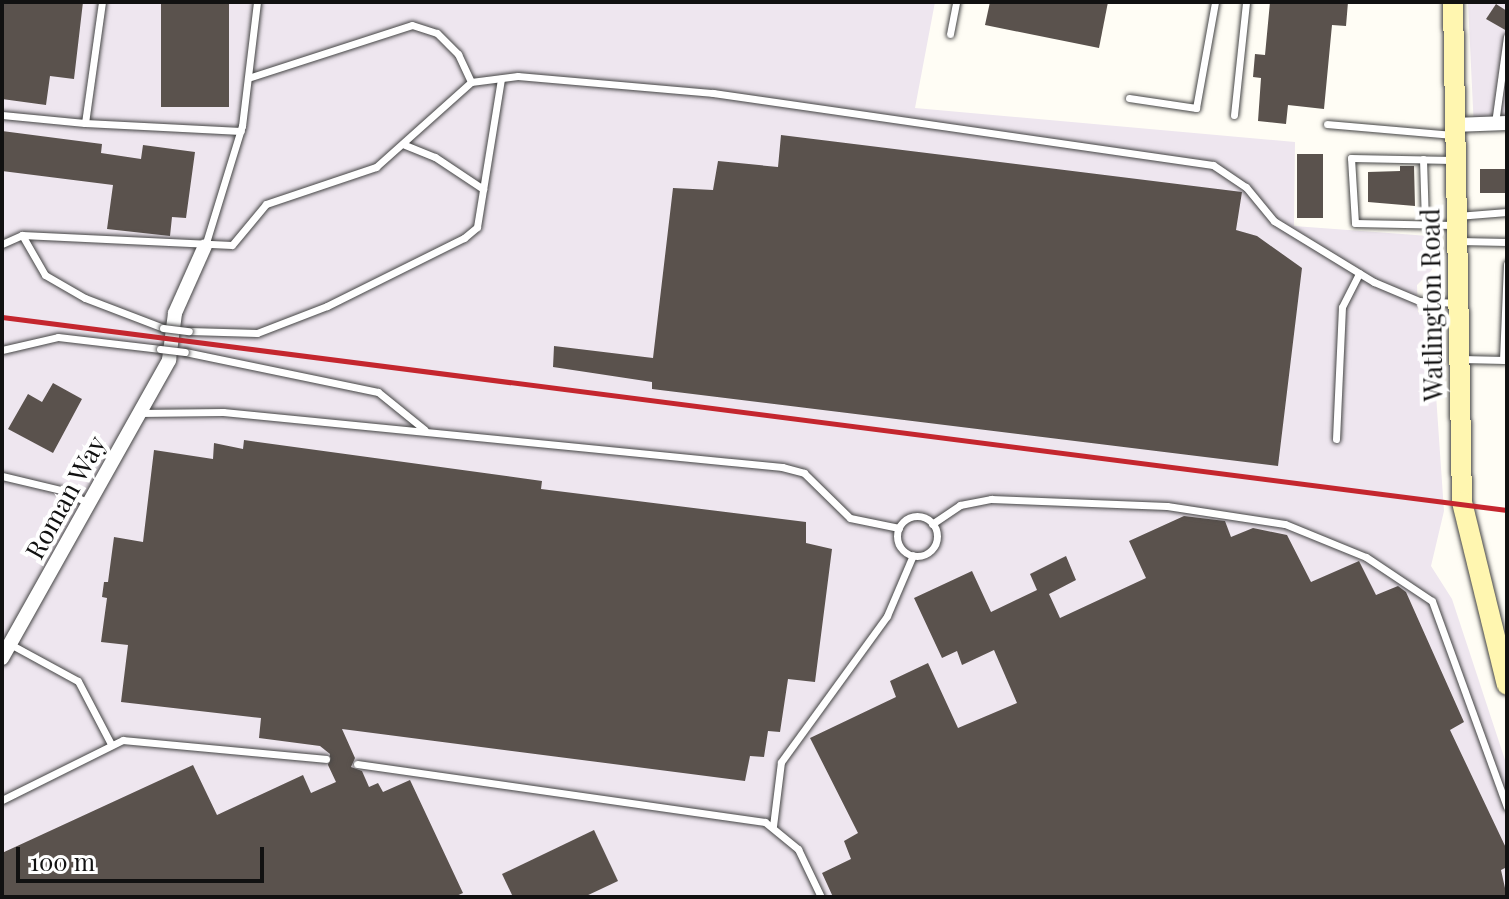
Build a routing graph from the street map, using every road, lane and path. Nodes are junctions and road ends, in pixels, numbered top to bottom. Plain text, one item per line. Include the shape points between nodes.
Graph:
1 (102, 2) edge
2 (257, 2) edge
3 (956, 2) edge
4 (1215, 2) edge
5 (1246, 2) edge
6 (1442, 2) edge
7 (1453, 2) edge
8 (950, 34) dead end
9 (1507, 37) edge
10 (248, 78) junction
11 (501, 79) junction
12 (471, 82) junction
13 (1129, 98) dead end
14 (2, 115) edge
15 (1234, 115) dead end
16 (1453, 122) junction
17 (85, 123) junction
18 (1501, 123) edge
19 (1327, 124) dead end
20 (241, 131) junction
21 (405, 145) junction
22 (1423, 159) junction
23 (1454, 161) junction
24 (483, 189) junction
25 (1507, 212) edge
26 (1425, 224) junction
27 (1456, 228) junction
28 (22, 235) junction
29 (1507, 242) edge
30 (2, 244) edge
31 (205, 246) junction
32 (1507, 264) edge
33 (1359, 273) junction
34 (1458, 303) junction
35 (2, 350) edge
36 (164, 354) junction
37 (1458, 359) junction
38 (1505, 360) edge
39 (139, 413) junction
40 (425, 430) junction
41 (1336, 439) dead end
42 (2, 476) edge
43 (89, 503) junction
44 (932, 524) junction
45 (899, 528) junction
46 (913, 555) junction
47 (10, 644) junction
48 (2, 658) edge
49 (1507, 685) edge
50 (111, 744) junction
51 (326, 759) dead end
52 (357, 764) dead end
53 (2, 800) edge
54 (1507, 807) edge
55 (773, 826) junction
56 (821, 897) edge

1 - 17 lane
2 - 10 lane
3 - 8 lane
4 - 13 lane via 1196,108
5 - 15 lane
6 - 16 main road, Watlington Road
7 - 16 main road, Watlington Road
9 - 18 lane
10 - 12 lane via 412,25 437,33 458,54
10 - 20 lane
11 - 12 lane
11 - 24 lane
11 - 33 lane via 518,76 713,93 1213,165 1246,187 1274,221
12 - 21 lane
14 - 17 lane
16 - 18 street
16 - 19 lane
16 - 23 main road, Watlington Road
17 - 20 lane
20 - 31 lane
21 - 24 lane via 435,157
21 - 31 lane via 376,167 266,204 232,245
22 - 23 lane
22 - 26 lane
22 - 26 lane via 1351,158 1355,223
23 - 27 main road, Watlington Road
24 - 28 lane, bridge via 477,227 464,238 327,306 257,333 163,328 85,298 45,275
25 - 27 lane
26 - 27 lane
27 - 29 lane
27 - 34 main road, Watlington Road
28 - 30 lane
28 - 31 lane
31 - 36 street via 175,313
32 - 38 lane
33 - 34 lane via 1419,301
33 - 41 lane via 1342,307
34 - 37 main road, Watlington Road
35 - 36 lane via 58,337
36 - 39 street, Roman Way
36 - 40 lane, bridge via 185,352 378,392
37 - 38 lane
37 - 49 main road, Watlington Road via 1462,502
39 - 40 lane via 223,412
39 - 43 street, Roman Way
40 - 45 lane via 782,467 804,473 850,518
42 - 43 lane via 61,490
43 - 47 street, Roman Way
44 - 45 lane via 914,517
44 - 46 lane via 934,547
44 - 54 lane via 960,505 991,499 1167,506 1285,524 1366,557 1432,601
45 - 46 lane via 899,545
46 - 55 lane via 887,616 781,762
47 - 48 street, Roman Way
47 - 50 lane via 78,681
50 - 51 lane via 142,738
50 - 53 lane
52 - 55 lane
55 - 56 lane via 798,849

